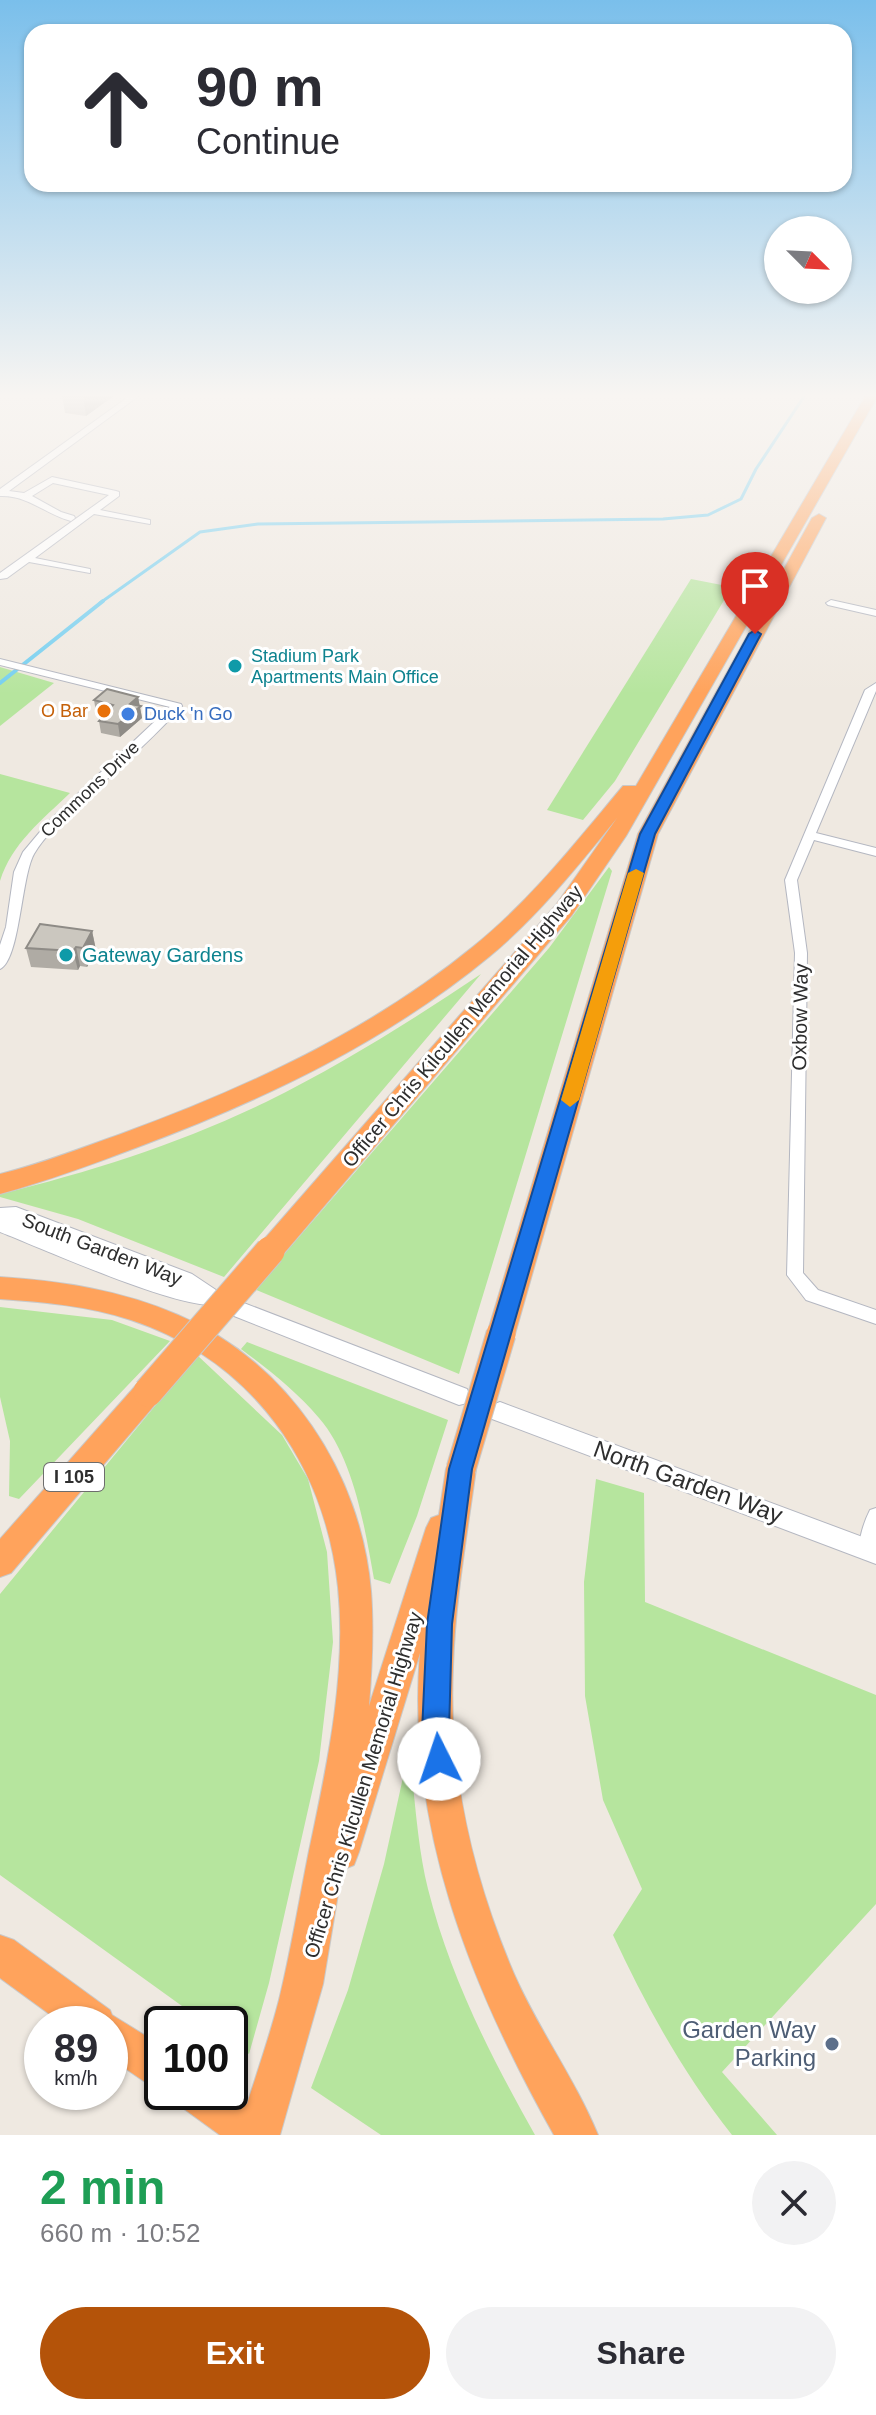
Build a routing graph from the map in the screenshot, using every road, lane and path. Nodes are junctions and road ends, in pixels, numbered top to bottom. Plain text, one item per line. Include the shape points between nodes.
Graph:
1 (17, 495) edge
2 (115, 495) edge
3 (814, 495) edge
4 (833, 495) edge
5 (25, 496) joint
6 (93, 511) junction
7 (71, 518) dead end
8 (147, 522) dead end
9 (27, 559) junction
10 (87, 571) dead end
11 (0, 576) edge
12 (831, 603) dead end
13 (876, 613) edge
14 (0, 662) edge
15 (876, 686) edge
16 (676, 733) junction
17 (809, 835) junction
18 (876, 852) edge
19 (0, 965) edge
20 (10, 1182) edge
21 (0, 1217) edge
22 (0, 1288) edge
23 (236, 1308) dead end
24 (876, 1317) edge
25 (459, 1396) dead end
26 (500, 1412) dead end
27 (461, 1469) junction
28 (876, 1516) edge
29 (872, 1552) edge
30 (0, 1562) edge
31 (0, 1954) edge
32 (299, 1997) junction
33 (71, 2006) edge
34 (221, 2110) edge
35 (258, 2135) edge
36 (577, 2135) edge

1 - 5 street
2 - 6 street
3 - 16 highway, Officer Chris Kilcullen Memorial Highway / I 105
4 - 27 highway, Officer Chris Kilcullen Memorial Highway, bridge via 648,834
5 - 7 street via 56,516
6 - 8 street
6 - 9 street
9 - 10 street
9 - 11 street
12 - 13 street
14 - 19 street, Commons Drive via 177,706 29,852
15 - 17 street, Oxbow Way
16 - 20 highway via 526,911 401,1010 251,1093
16 - 30 highway, Officer Chris Kilcullen Memorial Highway / I 105, bridge via 619,832 564,910
17 - 18 street
17 - 24 street, Oxbow Way via 791,880 801,953 794,1266 799,1282 812,1295
21 - 21 street, South Garden Way via 7,1227 176,1291 212,1298 185,1280 16,1215
22 - 32 highway via 110,1302 199,1336 270,1393 300,1428 326,1474 353,1568 357,1656 344,1764
23 - 25 street
26 - 29 street, North Garden Way
27 - 32 highway, Officer Chris Kilcullen Memorial Highway
27 - 36 highway via 440,1624 436,1732 445,1813 464,1895 492,1975
28 - 29 street
31 - 33 highway
32 - 35 highway, Officer Chris Kilcullen Memorial Highway
34 - 35 highway

